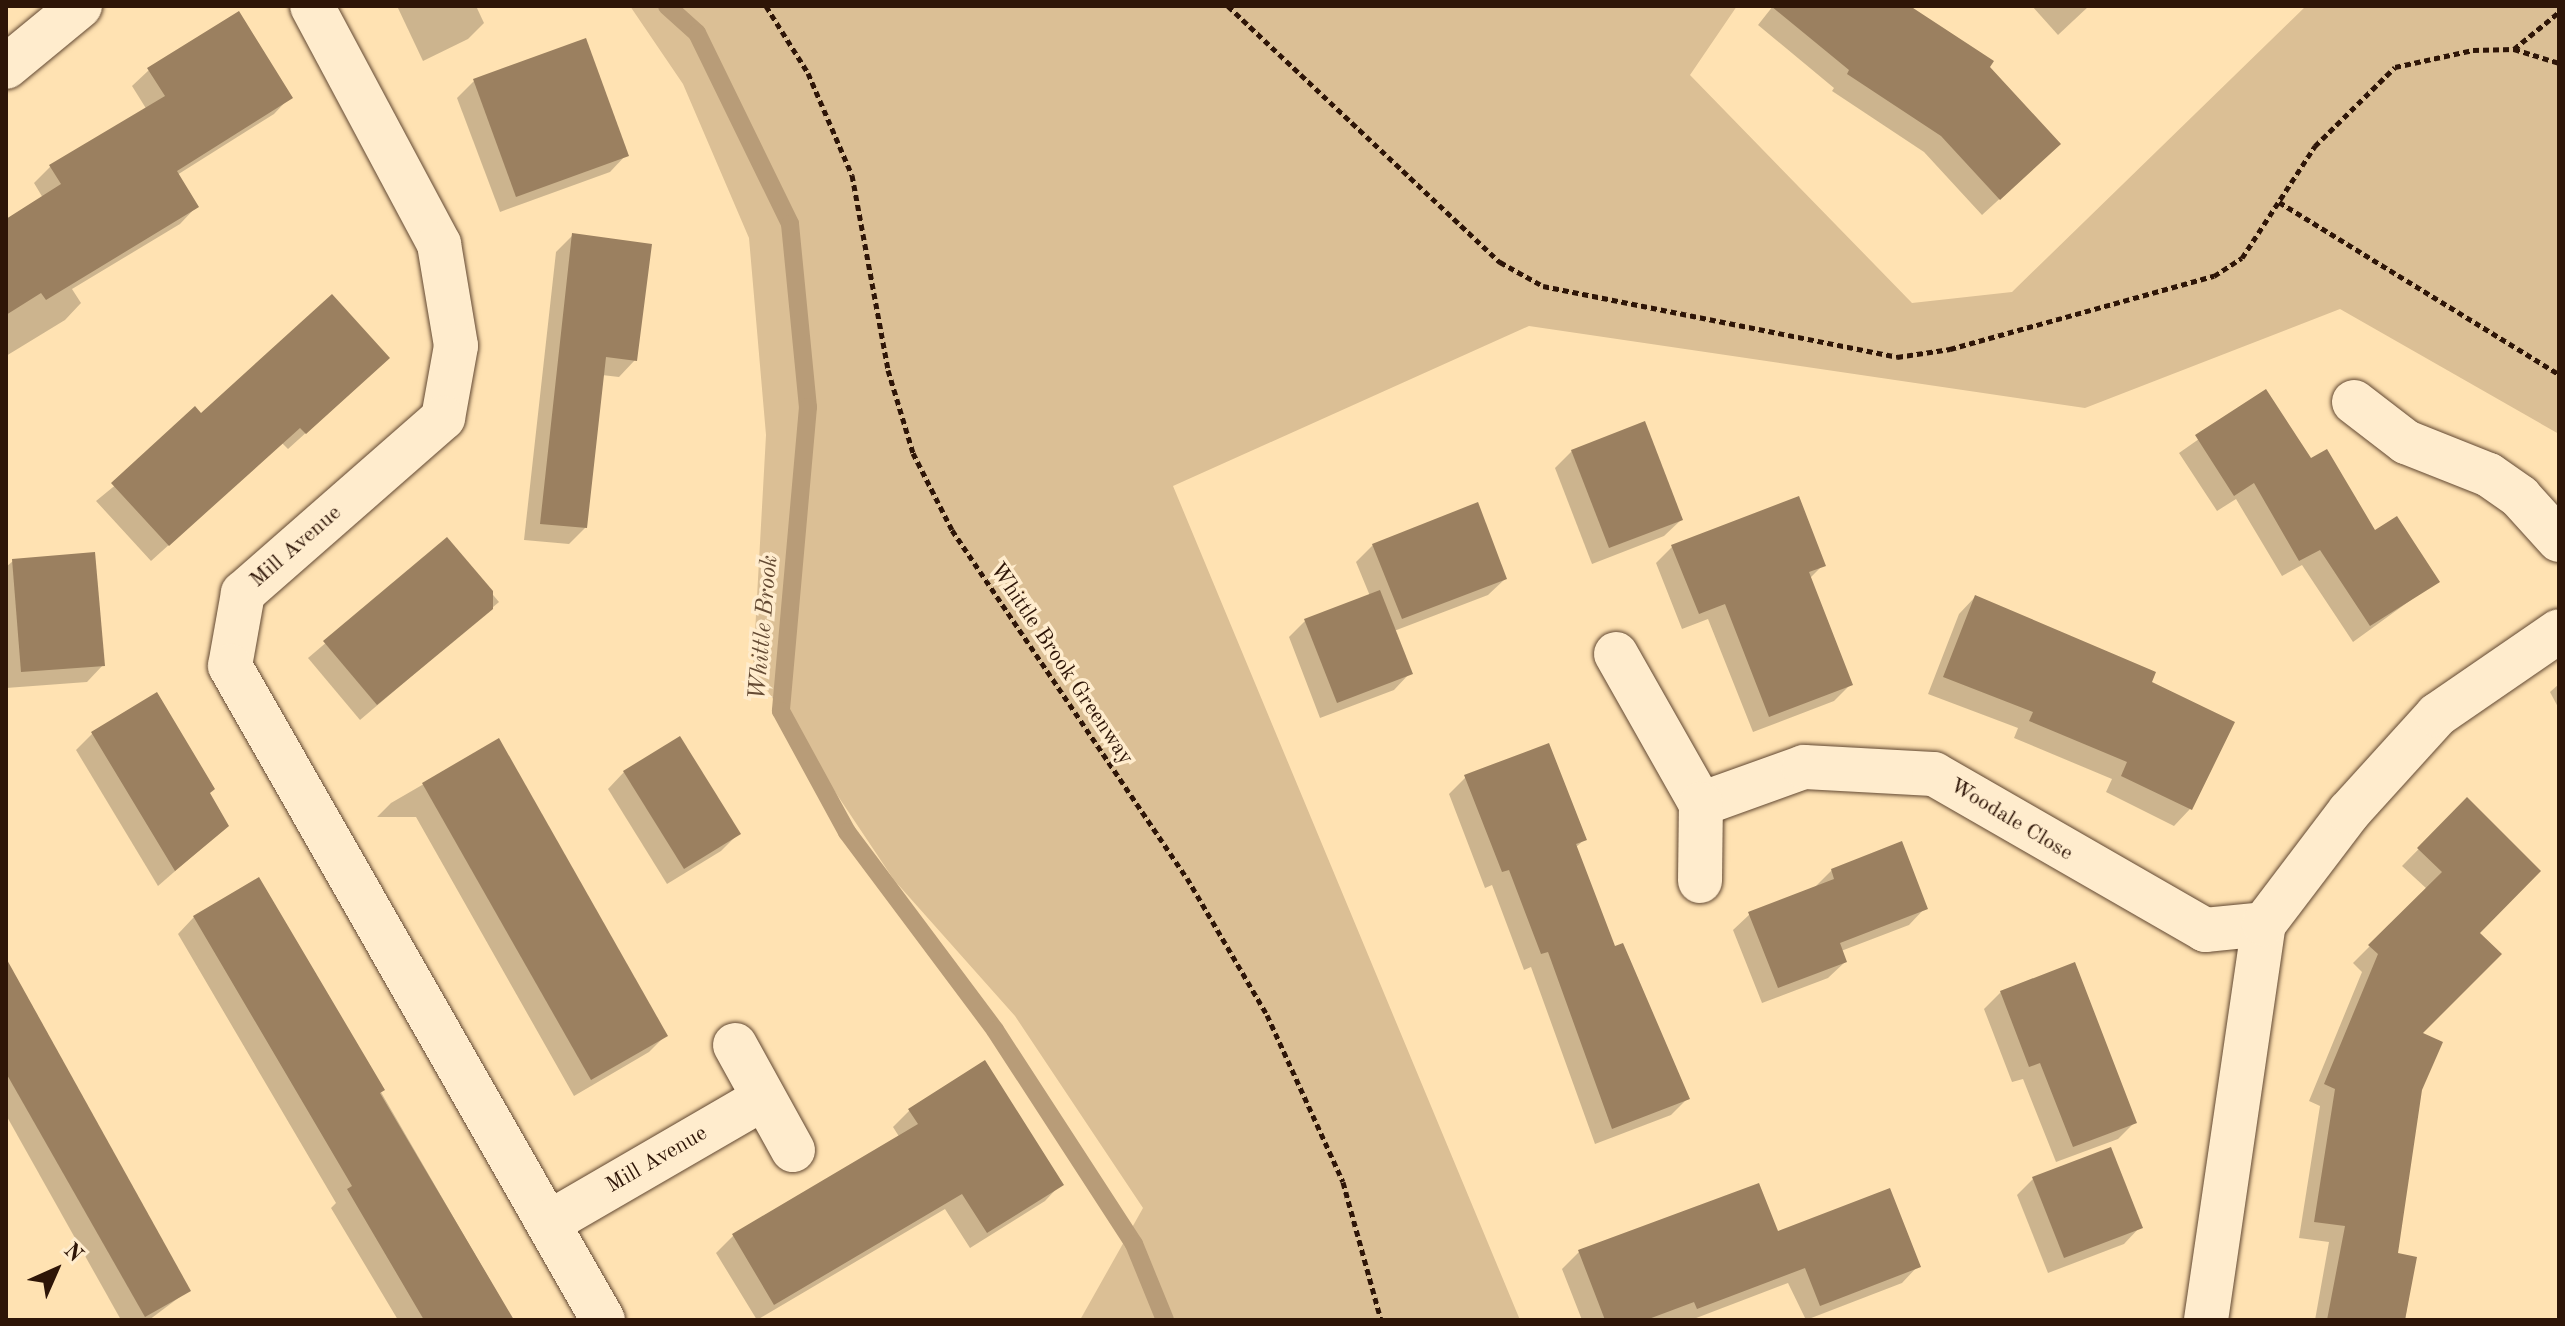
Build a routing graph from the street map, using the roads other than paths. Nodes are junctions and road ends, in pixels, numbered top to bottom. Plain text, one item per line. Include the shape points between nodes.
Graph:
1 (80, 6) edge
2 (312, 6) edge
3 (6, 67) edge
4 (2354, 402) dead end
5 (2559, 540) edge
6 (2559, 631) edge
7 (1616, 654) dead end
8 (1701, 804) junction
9 (1700, 881) dead end
10 (2264, 924) junction
11 (735, 1045) dead end
12 (764, 1098) junction
13 (793, 1150) dead end
14 (550, 1222) junction
15 (603, 1320) edge
16 (2206, 1320) edge

1 - 3 street
2 - 14 street, Mill Avenue via 439,244 456,346 443,418 243,593 230,666
4 - 5 street via 2406,442 2489,475 2520,497
6 - 10 street via 2437,715 2349,812
7 - 8 street
8 - 9 street
8 - 10 street, Woodale Close via 1804,767 1934,774 2205,930
10 - 16 street
11 - 12 street
12 - 13 street
12 - 14 street, Mill Avenue
14 - 15 street, Mill Avenue

